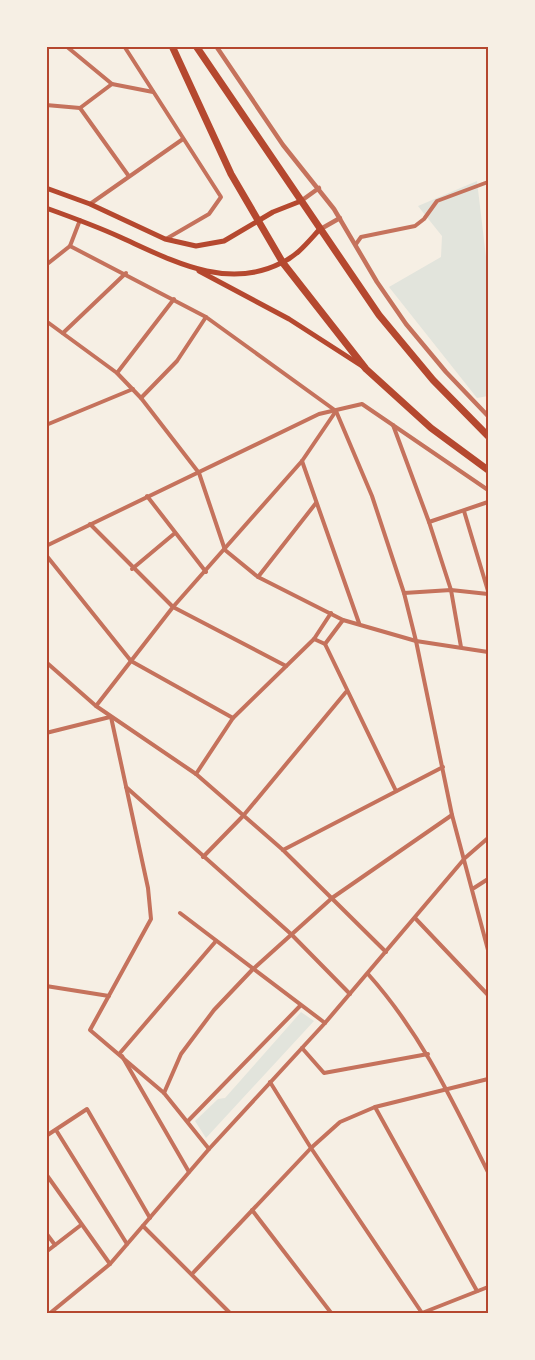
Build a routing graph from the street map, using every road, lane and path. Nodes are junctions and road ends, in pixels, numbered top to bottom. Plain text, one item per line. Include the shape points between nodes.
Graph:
1 (66, 46) edge
2 (124, 46) edge
3 (172, 46) edge
4 (196, 46) edge
5 (216, 46) edge
6 (112, 84) junction
7 (153, 92) junction
8 (46, 105) edge
9 (80, 108) junction
10 (183, 139) junction
11 (128, 175) junction
12 (489, 182) edge
13 (46, 188) edge
14 (319, 188) junction
15 (300, 201) junction
16 (90, 204) junction
17 (46, 208) edge
18 (340, 218) junction
19 (80, 220) junction
20 (258, 221) junction
21 (319, 230) junction
22 (165, 239) junction
23 (356, 244) junction
24 (70, 246) junction
25 (282, 263) junction
26 (46, 265) edge
27 (192, 268) junction
28 (126, 273) junction
29 (174, 299) junction
30 (206, 317) junction
31 (46, 321) edge
32 (63, 333) junction
33 (366, 369) junction
34 (117, 372) junction
35 (133, 389) junction
36 (141, 398) junction
37 (336, 411) junction
38 (489, 416) edge
39 (392, 424) junction
40 (46, 425) edge
41 (489, 436) edge
42 (302, 461) junction
43 (489, 470) edge
44 (199, 473) junction
45 (489, 490) edge
46 (147, 496) junction
47 (489, 502) edge
48 (316, 503) junction
49 (464, 511) junction
50 (429, 522) junction
51 (90, 525) junction
52 (176, 533) junction
53 (46, 546) edge
54 (225, 550) junction
55 (46, 555) edge
56 (132, 569) junction
57 (206, 572) junction
58 (258, 577) junction
59 (451, 590) junction
60 (489, 592) edge
61 (404, 594) junction
62 (173, 607) junction
63 (331, 613) junction
64 (343, 620) junction
65 (359, 624) junction
66 (314, 639) junction
67 (416, 641) junction
68 (325, 644) junction
69 (460, 647) junction
70 (489, 652) edge
71 (131, 661) junction
72 (46, 662) edge
73 (286, 666) junction
74 (346, 692) junction
75 (96, 706) junction
76 (111, 717) junction
77 (233, 718) junction
78 (46, 733) edge
79 (443, 767) junction
80 (196, 774) junction
81 (126, 787) junction
82 (396, 792) junction
83 (452, 815) junction
84 (243, 816) junction
85 (489, 838) edge
86 (283, 850) junction
87 (203, 857) junction
88 (465, 858) junction
89 (489, 879) edge
90 (474, 888) junction
91 (332, 898) junction
92 (180, 913) dead end
93 (415, 918) junction
94 (486, 926) edge
95 (291, 934) junction
96 (216, 940) junction
97 (489, 950) edge
98 (386, 952) junction
99 (252, 970) junction
100 (368, 974) junction
101 (46, 986) edge
102 (350, 994) junction
103 (489, 995) edge
104 (109, 996) junction
105 (301, 1005) junction
106 (325, 1023) junction
107 (302, 1048) junction
108 (120, 1053) junction
109 (428, 1054) junction
110 (489, 1079) edge
111 (270, 1082) junction
112 (446, 1088) junction
113 (164, 1093) junction
114 (375, 1107) junction
115 (188, 1121) junction
116 (56, 1130) junction
117 (46, 1136) edge
118 (311, 1148) junction
119 (209, 1149) junction
120 (189, 1172) junction
121 (489, 1172) edge
122 (46, 1174) edge
123 (252, 1210) junction
124 (150, 1218) junction
125 (81, 1225) junction
126 (143, 1226) junction
127 (46, 1233) edge
128 (127, 1244) junction
129 (55, 1245) junction
130 (46, 1252) edge
131 (110, 1264) junction
132 (192, 1274) junction
133 (489, 1287) edge
134 (477, 1291) junction
135 (422, 1313) edge
136 (49, 1314) edge
137 (231, 1314) edge
138 (332, 1314) edge

1 - 6 street
2 - 7 street
3 - 20 highway via 231,174
4 - 15 highway
5 - 14 street via 283,144
6 - 7 street
6 - 9 street
7 - 10 street
8 - 9 street
9 - 11 street
10 - 11 street
10 - 22 street via 221,197 209,214
11 - 16 street
12 - 23 street via 437,201 415,226 361,237
13 - 16 main road
14 - 15 street
14 - 18 street
15 - 20 main road
15 - 21 highway
16 - 22 main road
17 - 19 main road
18 - 21 street
18 - 23 street
19 - 24 street
19 - 27 main road
20 - 22 main road via 232,238 208,245
20 - 25 highway
21 - 25 main road via 300,251
21 - 41 highway via 379,315 433,380
23 - 38 street via 406,324
24 - 26 street
24 - 28 street
25 - 27 main road via 244,275
25 - 33 highway
27 - 33 main road via 289,319
28 - 29 street
28 - 32 street
29 - 30 street
29 - 34 street
30 - 36 street via 177,361
30 - 37 street
31 - 32 street
32 - 34 street
33 - 43 highway via 431,428
34 - 35 street
35 - 36 street
35 - 40 street
36 - 44 street
37 - 39 street via 362,404
37 - 42 street
37 - 44 street via 318,414
37 - 61 street via 372,496
39 - 45 street
39 - 50 street
42 - 48 street
42 - 54 street
44 - 46 street
44 - 54 street
46 - 51 street
46 - 52 street
47 - 49 street
48 - 58 street
48 - 65 street
49 - 50 street
49 - 60 street
50 - 59 street
51 - 53 street
51 - 56 street
52 - 56 street
52 - 57 street
54 - 57 street
54 - 58 street
55 - 71 street
56 - 62 street
57 - 62 street
58 - 63 street
59 - 60 street
59 - 61 street
59 - 69 street
61 - 67 street
62 - 71 street
62 - 73 street
63 - 64 street
63 - 66 street
64 - 65 street
64 - 68 street
65 - 67 street
66 - 68 street
66 - 73 street
67 - 69 street
67 - 79 street
68 - 74 street
69 - 70 street
71 - 75 street
71 - 77 street
72 - 75 street
73 - 77 street
74 - 82 street
74 - 84 street
75 - 76 street
76 - 78 street
76 - 80 street
76 - 81 street
77 - 80 street
79 - 82 street
79 - 83 street
80 - 84 street
81 - 87 street
81 - 104 street via 151,919
82 - 86 street
83 - 88 street
83 - 91 street
84 - 86 street
84 - 87 street
85 - 88 street
86 - 91 street
87 - 95 street
88 - 90 street
88 - 93 street
89 - 90 street
90 - 94 street
91 - 95 street
91 - 98 street
92 - 96 street
93 - 98 street
93 - 103 street
94 - 97 street
95 - 99 street
95 - 102 street
96 - 99 street
96 - 108 street
98 - 100 street
99 - 105 street
99 - 113 street via 213,1010 181,1054
100 - 102 street
100 - 109 street via 393,1002
101 - 104 street
102 - 106 street
104 - 108 street via 90,1030
105 - 106 street
105 - 115 street
106 - 107 street
107 - 109 street via 324,1073
107 - 111 street
108 - 113 street
108 - 120 street
109 - 112 street
110 - 112 street
111 - 118 street
111 - 119 street
112 - 114 street
112 - 121 street
113 - 115 street
114 - 118 street via 340,1122
114 - 134 street
115 - 119 street
116 - 117 street
116 - 124 street via 87,1109
116 - 128 street
118 - 123 street
118 - 135 street
119 - 120 street
120 - 124 street
122 - 125 street
123 - 132 street
123 - 138 street
124 - 126 street
125 - 129 street
125 - 131 street
126 - 128 street
126 - 132 street
127 - 129 street
128 - 131 street
129 - 130 street
131 - 136 street
132 - 137 street
133 - 134 street
134 - 135 street

